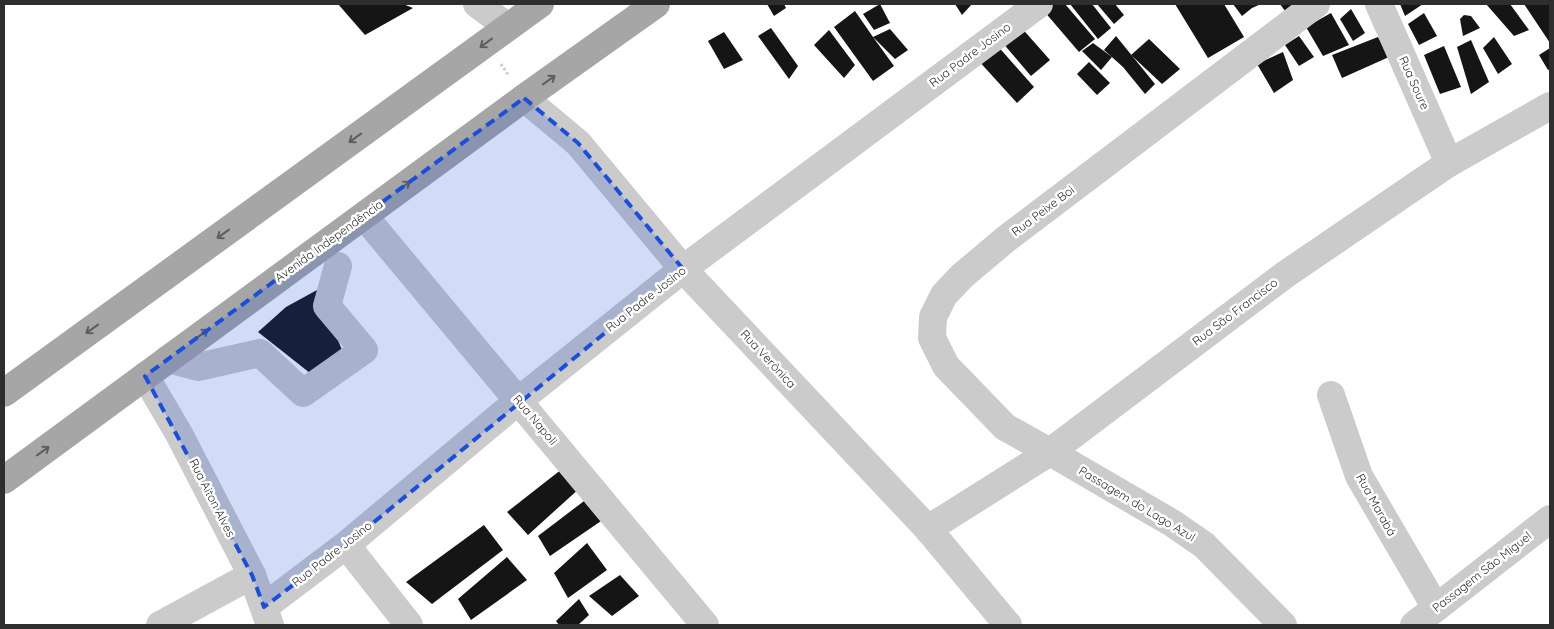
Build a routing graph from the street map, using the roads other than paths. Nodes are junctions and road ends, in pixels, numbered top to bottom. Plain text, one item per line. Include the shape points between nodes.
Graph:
1 (477, 4) edge
2 (540, 4) edge
3 (656, 4) edge
4 (1039, 4) edge
5 (1316, 4) edge
6 (1378, 4) edge
7 (508, 27) junction
8 (519, 91) junction
9 (1550, 106) edge
10 (1449, 163) junction
11 (364, 216) junction
12 (338, 266) dead end
13 (684, 269) junction
14 (168, 359) junction
15 (145, 376) junction
16 (4, 393) edge
17 (1332, 395) dead end
18 (518, 401) junction
19 (1050, 452) junction
20 (4, 480) edge
21 (1550, 519) edge
22 (928, 529) junction
23 (346, 545) junction
24 (252, 575) junction
25 (1436, 608) junction
26 (267, 616) edge
27 (160, 625) edge
28 (408, 625) edge
29 (705, 625) edge
30 (1008, 625) edge
31 (1283, 625) edge
32 (1414, 625) edge

1 - 7 street
2 - 7 main road
8 -> 3 main road, Avenida Independência
4 - 13 street, Rua Padre Josino
5 - 19 street, Rua Peixe Boi via 1006,239 944,295 933,317 932,338 946,366 1005,428
6 - 10 street, Rua Soure
7 -> 16 main road
11 -> 8 main road, Avenida Independência
8 - 13 street, Rua Verônica via 578,143
9 - 10 street, Rua São Francisco
10 - 19 street, Rua São Francisco via 1286,274
14 -> 11 main road, Avenida Independência
11 - 18 street, Rua Napoli
12 - 14 street via 327,306 364,350 303,393 260,353 198,367
13 - 18 street, Rua Padre Josino
13 - 22 street, Rua Verônica
14 - 15 main road, Avenida Independência
20 -> 15 main road, Avenida Independência
15 - 24 street, Rua Aiton Alves
17 - 25 street, Rua Marabá via 1359,476
18 - 23 street, Rua Padre Josino
18 - 29 street, Rua Napoli
19 - 22 street, Rua São Francisco
19 - 31 street, Passagem do Lago Azul via 1204,545
21 - 25 street, Passagem São Miguel
22 - 30 street, Rua Verônica
23 - 26 street, Rua Padre Josino
23 - 28 street
24 - 26 street, Rua Aiton Alves
24 - 27 street
25 - 32 street, Passagem São Miguel

